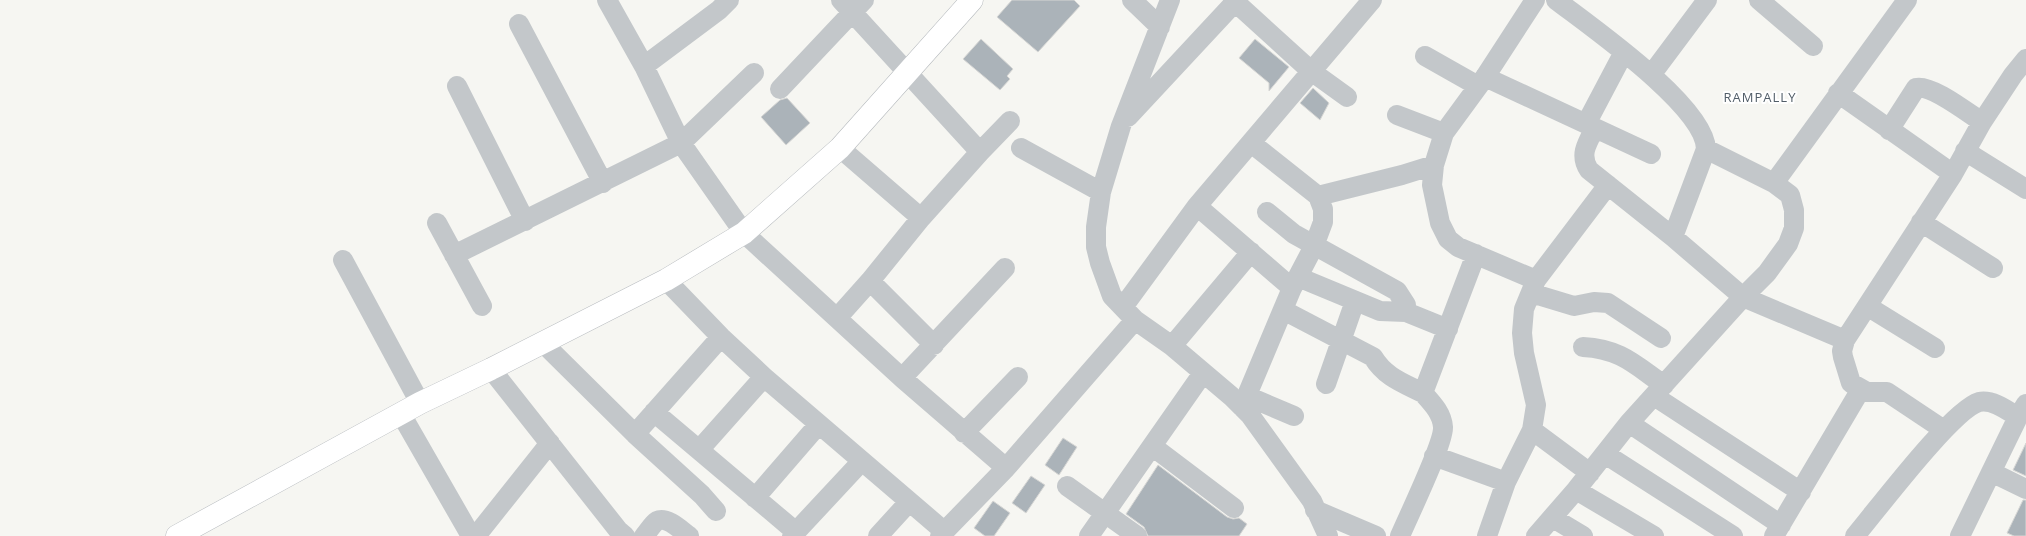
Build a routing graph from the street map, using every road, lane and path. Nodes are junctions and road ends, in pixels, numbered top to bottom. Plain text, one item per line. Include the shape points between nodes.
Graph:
1 (607, 0) edge
2 (729, 0) edge
3 (972, 0) edge
4 (1132, 0) edge
5 (1170, 0) edge
6 (1372, 0) edge
7 (1535, 0) edge
8 (1556, 0) edge
9 (1707, 0) edge
10 (1759, 0) edge
11 (1907, 0) edge
12 (1235, 1) edge
13 (853, 4) edge
14 (519, 24) dead end
15 (1160, 27) junction
16 (1813, 46) dead end
17 (1624, 52) junction
18 (1424, 56) dead end
19 (2026, 59) edge
20 (644, 66) junction
21 (1311, 71) junction
22 (908, 72) junction
23 (754, 73) dead end
24 (1651, 75) junction
25 (1481, 81) junction
26 (457, 86) dead end
27 (780, 89) dead end
28 (1838, 93) junction
29 (1346, 97) dead end
30 (1397, 115) dead end
31 (1010, 120) dead end
32 (1982, 122) junction
33 (1120, 126) junction
34 (1591, 126) junction
35 (1889, 130) junction
36 (1444, 133) junction
37 (681, 143) junction
38 (1251, 143) junction
39 (840, 148) junction
40 (1021, 148) dead end
41 (1706, 149) junction
42 (1965, 151) junction
43 (980, 152) junction
44 (1651, 154) dead end
45 (1434, 165) junction
46 (1953, 174) junction
47 (603, 183) junction
48 (1774, 183) junction
49 (1608, 185) junction
50 (2026, 189) edge
51 (1100, 192) junction
52 (1318, 196) junction
53 (1197, 206) junction
54 (1267, 212) dead end
55 (921, 218) junction
56 (525, 221) junction
57 (1921, 222) junction
58 (437, 223) dead end
59 (744, 233) junction
60 (1673, 237) junction
61 (1314, 246) junction
62 (1251, 252) junction
63 (1476, 254) junction
64 (454, 256) junction
65 (343, 260) dead end
66 (1005, 268) dead end
67 (1993, 268) dead end
68 (666, 280) junction
69 (870, 281) junction
70 (1295, 282) junction
71 (1534, 286) junction
72 (1742, 297) junction
73 (1354, 301) junction
74 (482, 306) dead end
75 (1867, 306) junction
76 (1283, 310) junction
77 (1406, 312) junction
78 (1129, 314) junction
79 (837, 318) junction
80 (1448, 329) junction
81 (721, 337) junction
82 (1661, 338) dead end
83 (1342, 339) junction
84 (1845, 340) junction
85 (542, 342) junction
86 (934, 345) junction
87 (1172, 346) junction
88 (1583, 347) dead end
89 (1935, 348) dead end
90 (491, 369) junction
91 (1203, 373) junction
92 (764, 377) junction
93 (1018, 377) dead end
94 (902, 378) junction
95 (1326, 384) dead end
96 (1862, 389) junction
97 (1659, 390) junction
98 (1423, 393) junction
99 (1245, 402) junction
100 (420, 403) junction
101 (2022, 410) edge
102 (654, 412) junction
103 (401, 414) junction
104 (1294, 416) dead end
105 (1629, 423) junction
106 (819, 424) junction
107 (1532, 430) junction
108 (1944, 430) junction
109 (964, 432) junction
110 (635, 434) junction
111 (550, 443) junction
112 (1152, 446) junction
113 (699, 450) junction
114 (1605, 454) junction
115 (1434, 456) junction
116 (861, 462) junction
117 (1006, 468) junction
118 (1991, 472) junction
119 (1590, 473) junction
120 (1506, 482) junction
121 (1067, 486) dead end
122 (2026, 489) edge
123 (1576, 490) junction
124 (1801, 492) junction
125 (755, 498) junction
126 (909, 502) junction
127 (1234, 508) dead end
128 (1315, 510) junction
129 (716, 511) dead end
130 (1105, 512) junction
131 (1553, 518) junction
132 (1778, 531) edge
133 (613, 532) edge
134 (794, 534) edge
135 (942, 534) edge
136 (177, 536) edge
137 (471, 536) edge
138 (476, 536) edge
139 (644, 536) edge
140 (689, 536) edge
141 (878, 536) edge
142 (1089, 536) edge
143 (1138, 536) edge
144 (1328, 536) edge
145 (1376, 536) edge
146 (1400, 536) edge
147 (1487, 536) edge
148 (1536, 536) edge
149 (1583, 536) edge
150 (1654, 536) edge
151 (1732, 536) edge
152 (1855, 536) edge
153 (1960, 536) edge

1 - 20 street
2 - 20 street
3 - 22 main road
4 - 15 street
5 - 15 street
6 - 21 street
7 - 25 street
8 - 17 street
9 - 24 street
10 - 16 street
11 - 28 street
12 - 21 street
12 - 33 street
13 - 22 street
13 - 27 street
14 - 47 street
15 - 33 street
17 - 24 street
17 - 34 street
18 - 25 street
19 - 32 street via 2013,74
20 - 37 street
21 - 29 street
21 - 38 street
22 - 39 main road
22 - 43 street
23 - 37 street
24 - 41 street via 1695,123 1706,141
25 - 34 street
25 - 36 street
26 - 56 street
28 - 35 street
28 - 48 street
30 - 36 street
31 - 43 street
32 - 35 street via 1922,86 1916,88
32 - 42 street
33 - 51 street
34 - 44 street
34 - 49 street via 1584,162
35 - 46 street
36 - 45 street
37 - 47 street
37 - 59 street
38 - 52 street
38 - 53 street
39 - 55 street
39 - 59 main road
40 - 51 street
41 - 48 street
41 - 60 street
42 - 46 street
42 - 50 street
43 - 55 street
45 - 52 street
45 - 63 street via 1432,185 1440,223 1448,239 1458,247
46 - 57 street
47 - 56 street
48 - 72 street via 1790,195 1794,210 1794,228 1776,263
49 - 60 street
49 - 71 street
51 - 78 street via 1096,247 1112,296
52 - 61 street via 1323,209 1323,222
53 - 62 street
53 - 78 street
54 - 61 street
55 - 69 street
56 - 64 street
57 - 67 street
57 - 75 street
58 - 64 street
59 - 68 main road
59 - 79 street
60 - 72 street
61 - 70 street
61 - 77 street via 1357,267 1397,291 1406,305
62 - 70 street
62 - 87 street
63 - 71 street
63 - 80 street
64 - 74 street
65 - 100 street
66 - 86 street
68 - 81 street
68 - 85 main road
69 - 79 street
69 - 86 street
70 - 73 street
70 - 76 street
71 - 82 street via 1574,306 1594,302 1608,303
71 - 107 street via 1524,309 1522,333 1536,405
72 - 84 street
72 - 97 street
73 - 77 street via 1380,311
73 - 83 street
75 - 84 street
75 - 89 street
76 - 83 street
76 - 99 street
77 - 80 street
78 - 87 street
78 - 117 street
79 - 94 street
80 - 98 street
81 - 92 street
81 - 102 street
83 - 95 street
83 - 98 street via 1373,357 1380,368 1389,375
84 - 96 street via 1842,351 1847,373 1851,383
85 - 90 main road
85 - 110 street
86 - 94 street
87 - 91 street
88 - 97 street via 1599,348 1623,357
90 - 100 main road
90 - 111 street
91 - 99 street
91 - 112 street
92 - 106 street
92 - 113 street
93 - 109 street
94 - 109 street
96 - 108 street via 1867,392 1886,392
96 - 124 street
97 - 105 street
97 - 124 street
98 - 115 street via 1437,409 1443,428
99 - 104 street
99 - 128 street via 1312,501
100 - 103 main road
101 - 108 street via 1980,402 1965,409
101 - 118 street
102 - 110 street
102 - 113 street
103 - 136 main road
103 - 137 street
105 - 114 street
105 - 132 street
106 - 116 street
106 - 125 street
107 - 119 street
107 - 120 street
108 - 152 street
109 - 117 street
110 - 129 street
111 - 133 street
111 - 138 street
112 - 127 street
112 - 130 street
113 - 125 street
114 - 119 street
114 - 151 street
115 - 120 street
115 - 146 street
116 - 126 street
116 - 134 street
117 - 135 street
118 - 122 street
118 - 153 street
119 - 123 street
120 - 147 street
121 - 130 street
123 - 131 street
123 - 150 street
124 - 132 street
125 - 134 street
126 - 135 street
126 - 141 street
128 - 144 street
128 - 145 street
130 - 142 street
130 - 143 street
131 - 148 street
131 - 149 street
139 - 140 street via 656,522 662,520

